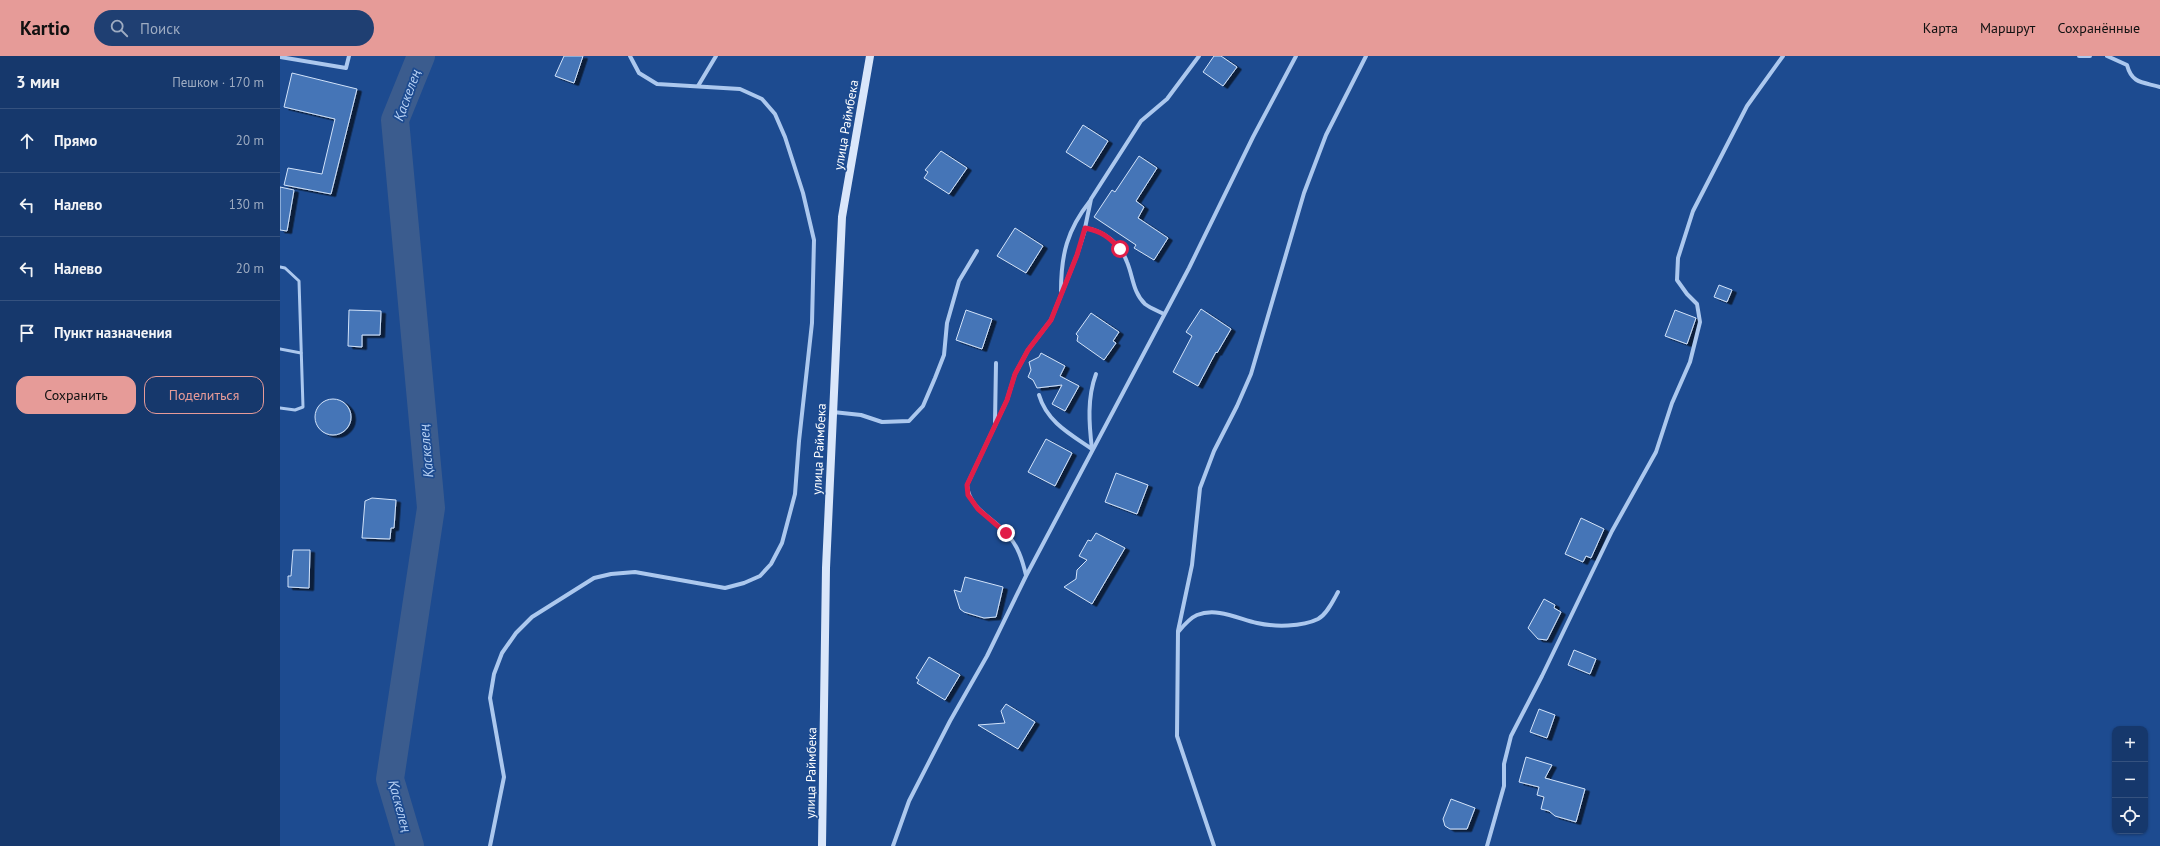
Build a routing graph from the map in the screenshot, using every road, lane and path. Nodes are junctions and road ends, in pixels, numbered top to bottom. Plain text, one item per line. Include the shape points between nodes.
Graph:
1 (348, 56) edge
2 (630, 56) edge
3 (716, 56) edge
4 (870, 56) edge
5 (1199, 56) edge
6 (1296, 56) edge
7 (1366, 56) edge
8 (1783, 56) edge
9 (2080, 56) edge
10 (2090, 56) edge
11 (2107, 56) edge
12 (280, 57) edge
13 (698, 86) junction
14 (2160, 87) edge
15 (1091, 199) junction
16 (1085, 228) junction
17 (977, 251) dead end
18 (280, 267) edge
19 (1061, 293) junction
20 (1164, 314) junction
21 (280, 349) edge
22 (300, 354) junction
23 (996, 363) dead end
24 (1096, 374) dead end
25 (1039, 395) dead end
26 (280, 408) edge
27 (833, 412) junction
28 (995, 425) junction
29 (1092, 449) junction
30 (1026, 576) junction
31 (1338, 592) dead end
32 (1178, 631) junction
33 (490, 846) edge
34 (822, 846) edge
35 (893, 846) edge
36 (1214, 846) edge
37 (1486, 846) edge

1 - 12 street via 346,68
2 - 13 street via 639,74 657,84
3 - 13 street
4 - 27 street, улица Раймбека via 842,217
5 - 15 street via 1167,99 1142,121
6 - 20 street
7 - 32 street via 1326,135 1304,193 1251,374 1214,451 1200,488 1192,565
8 - 37 street via 1747,106 1693,211 1678,258 1677,280 1697,304 1700,322 1690,362 1672,403 1656,452 1612,531 1511,736 1504,764 1504,786
9 - 10 street
11 - 14 street via 2127,65 2130,76 2137,81
13 - 33 street via 740,89 762,99 775,114 787,144 811,224 814,240 812,323 795,494 790,519 771,564 760,576 744,583 725,588 635,572 610,574 594,578 578,587 532,617 516,633 502,653 494,674 490,698 504,778
15 - 16 street
15 - 19 street via 1077,216 1067,239 1061,272
16 - 19 street
16 - 20 street via 1098,230 1109,237 1127,261 1137,293 1145,304
17 - 27 street via 959,281 947,324 944,355 923,406 909,421 882,422 861,415
18 - 22 lane via 285,268 299,281
19 - 28 street via 1051,320 1028,350 1015,374 1007,400
20 - 29 street
21 - 22 lane
22 - 26 lane via 303,407 295,410
23 - 28 street
24 - 29 street via 1090,400
25 - 29 street via 1051,418
27 - 34 street, улица Раймбека via 826,568
28 - 30 street via 972,472 967,485 968,495 978,509 1006,533 1017,548
29 - 30 street
30 - 35 street via 987,656 909,801
31 - 32 street via 1318,618 1300,624 1258,624 1224,614 1208,613 1187,621
32 - 36 street via 1177,736

